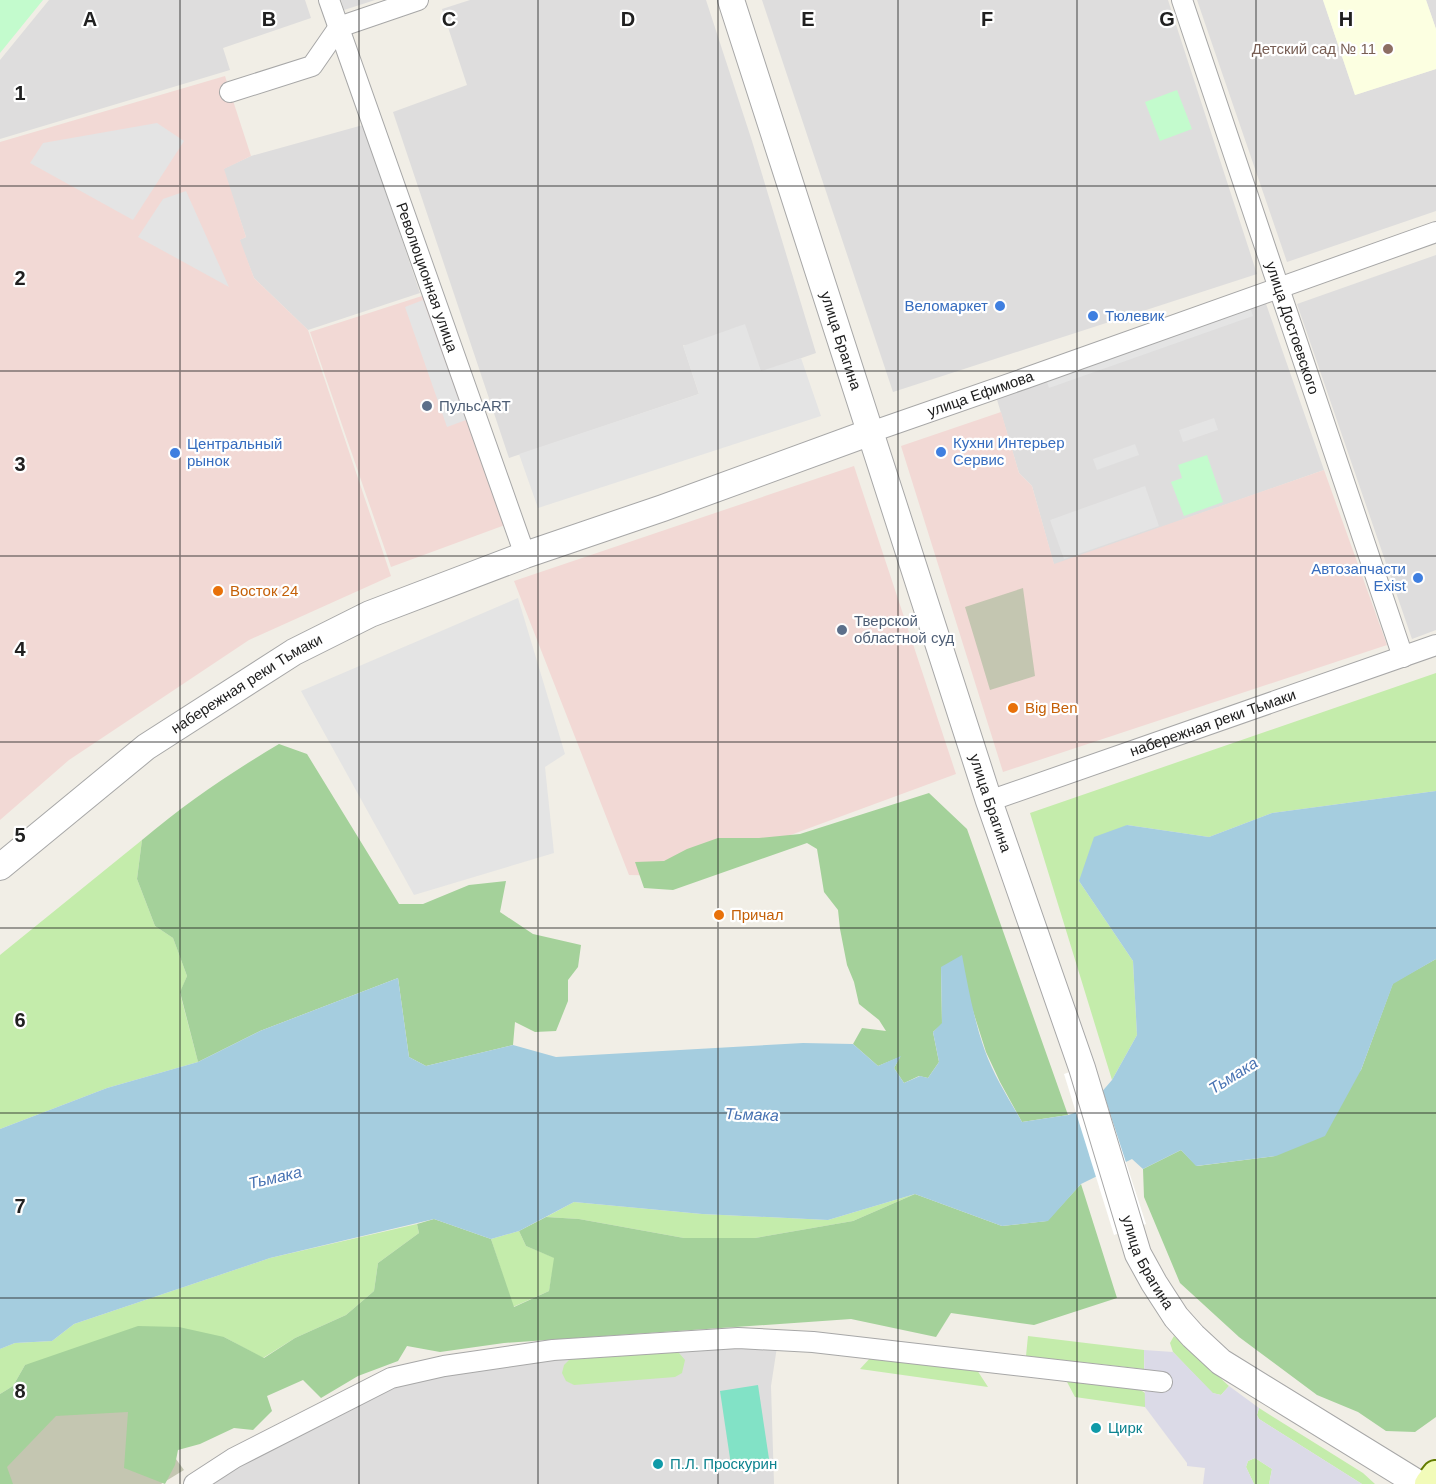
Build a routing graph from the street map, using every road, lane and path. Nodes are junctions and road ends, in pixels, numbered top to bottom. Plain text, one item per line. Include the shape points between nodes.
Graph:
1 (329, 0) edge
2 (418, 0) edge
3 (731, 0) edge
4 (1182, 0) edge
5 (339, 27) junction
6 (230, 92) dead end
7 (1436, 232) edge
8 (1278, 287) junction
9 (870, 432) junction
10 (525, 555) junction
11 (1436, 645) edge
12 (1403, 657) junction
13 (989, 801) junction
14 (0, 867) edge
15 (1162, 1382) dead end
16 (1367, 1451) junction
17 (1436, 1475) edge
18 (194, 1484) edge
19 (1382, 1484) edge
20 (1419, 1484) edge
21 (1430, 1484) edge

1 - 5 street, Революционная улица
2 - 5 street
3 - 9 street, улица Брагина
4 - 8 street, улица Достоевского
5 - 6 street via 312,66
5 - 10 street, Революционная улица
7 - 8 street, улица Ефимова
8 - 9 street, улица Ефимова
8 - 12 street, улица Достоевского
9 - 10 street, улица Ефимова
9 - 13 street, улица Брагина
10 - 14 street, набережная реки Тьмаки via 370,614 294,652 146,747
11 - 12 street, набережная реки Тьмаки
12 - 13 street, набережная реки Тьмаки
13 - 16 street, улица Брагина via 1082,1068 1138,1254 1150,1278 1176,1317 1232,1370
15 - 18 street via 813,1342 738,1338 553,1350 391,1378 234,1458
16 - 19 street
16 - 20 street, улица Брагина
17 - 21 main road

